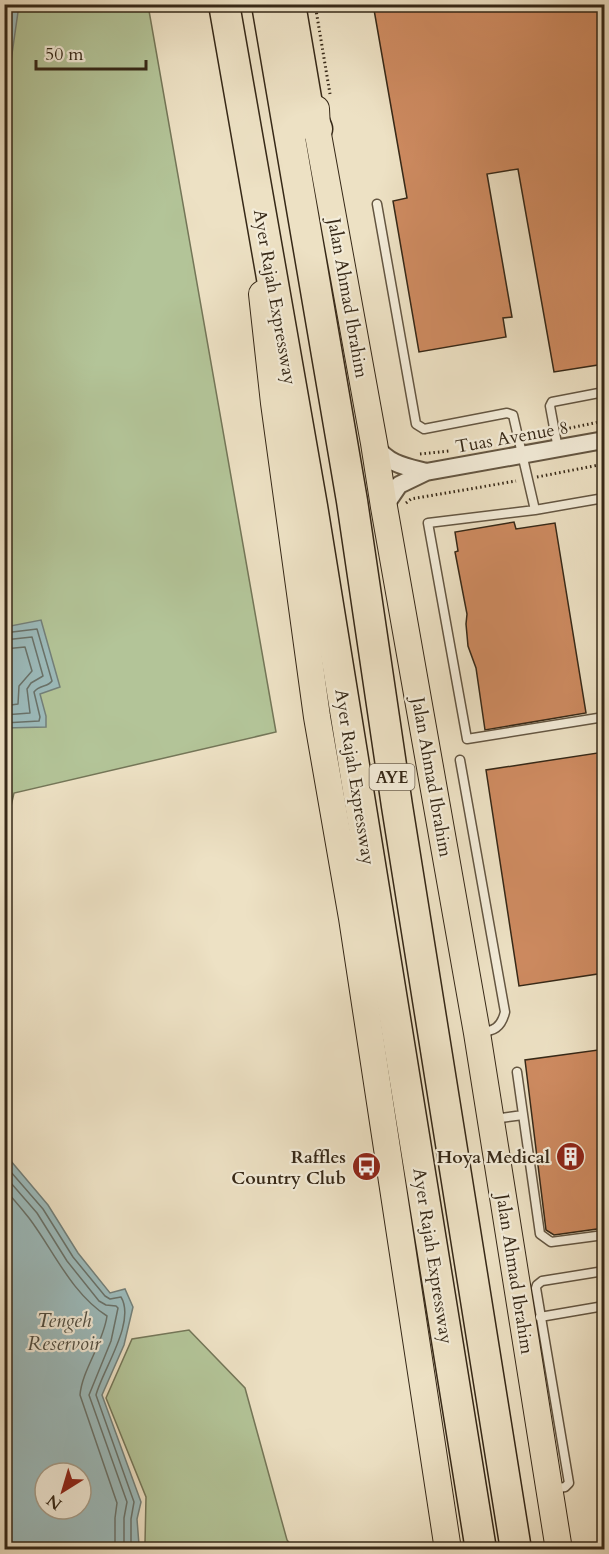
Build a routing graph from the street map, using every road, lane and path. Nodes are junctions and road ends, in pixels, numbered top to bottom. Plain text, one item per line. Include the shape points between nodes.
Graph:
1 (224, 4) edge
2 (267, 4) edge
3 (290, 4) edge
4 (305, 4) edge
5 (239, 88) junction
6 (316, 129) junction
7 (377, 204) dead end
8 (604, 392) edge
9 (604, 421) edge
10 (555, 431) junction
11 (604, 440) edge
12 (374, 442) junction
13 (558, 449) junction
14 (451, 450) dead end
15 (523, 455) junction
16 (410, 456) dead end
17 (604, 464) edge
18 (426, 472) junction
19 (528, 479) junction
20 (604, 498) edge
21 (393, 507) junction
22 (535, 510) junction
23 (604, 717) edge
24 (460, 760) dead end
25 (477, 1033) junction
26 (517, 1072) dead end
27 (523, 1114) junction
28 (491, 1119) junction
29 (604, 1235) edge
30 (604, 1271) edge
31 (604, 1306) edge
32 (540, 1317) junction
33 (549, 1489) junction
34 (447, 1550) edge
35 (481, 1550) edge
36 (516, 1550) edge
37 (559, 1550) edge

1 - 5 highway, Ayer Rajah Expressway / AYE
2 - 36 highway, Ayer Rajah Expressway / AYE via 352,501
3 - 6 highway via 307,104
4 - 6 main road, Jalan Ahmad Ibrahim via 316,93
5 - 34 main road via 274,403 317,717 352,918
5 - 35 highway, Ayer Rajah Expressway / AYE via 314,518
6 - 12 main road, Jalan Ahmad Ibrahim
7 - 15 lane via 416,424 424,429 507,413 515,420
8 - 10 lane via 552,402
9 - 10 path
10 - 13 lane
11 - 13 street, Tuas Avenue 8
12 - 18 street, Tuas Avenue 8 via 388,460
12 - 21 main road, Jalan Ahmad Ibrahim
13 - 15 street, Tuas Avenue 8
14 - 16 path
15 - 18 street, Tuas Avenue 8
15 - 19 lane
17 - 19 path
18 - 21 street, Tuas Avenue 8 via 399,485
19 - 21 path via 411,499
19 - 22 lane
20 - 22 lane
21 - 25 main road, Jalan Ahmad Ibrahim
22 - 23 lane via 428,523 467,739
24 - 25 lane via 505,1012 499,1026
25 - 28 main road, Jalan Ahmad Ibrahim
26 - 27 lane
27 - 28 lane
27 - 29 lane via 540,1234 551,1242
28 - 33 main road, Jalan Ahmad Ibrahim
30 - 32 lane via 539,1283 536,1288
31 - 32 lane
32 - 33 lane via 569,1483
33 - 37 main road, Jalan Ahmad Ibrahim

